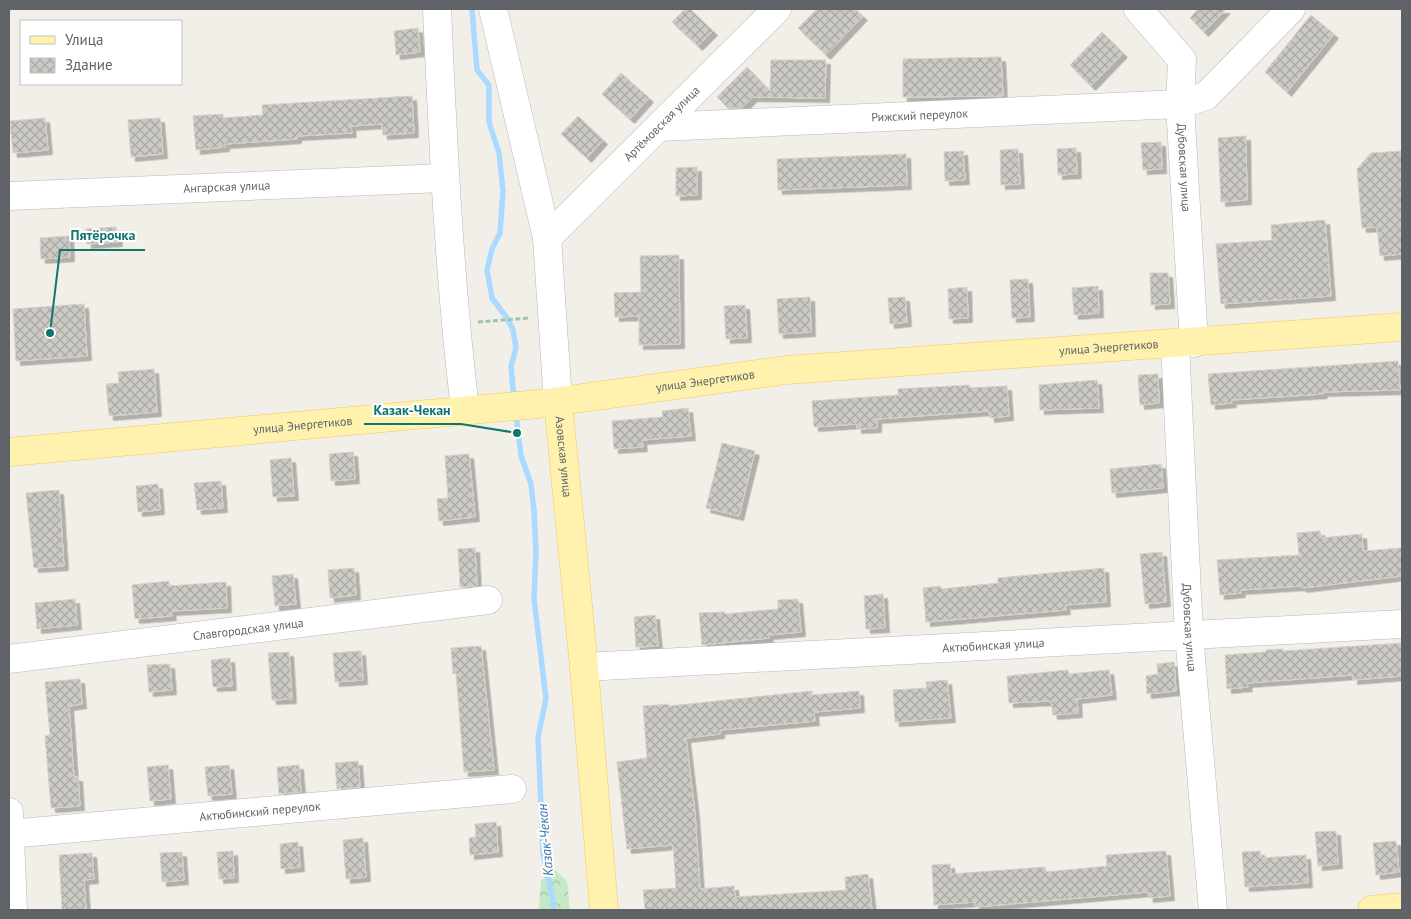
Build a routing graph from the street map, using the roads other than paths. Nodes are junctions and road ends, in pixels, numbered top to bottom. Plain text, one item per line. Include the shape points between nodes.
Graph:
1 (437, 9) edge
2 (492, 9) edge
3 (778, 9) edge
4 (1138, 9) edge
5 (1291, 9) edge
6 (1180, 104) junction
7 (659, 127) junction
8 (444, 178) junction
9 (9, 196) edge
10 (547, 238) junction
11 (1402, 327) edge
12 (1184, 344) junction
13 (548, 403) junction
14 (475, 408) junction
15 (9, 452) edge
16 (488, 600) dead end
17 (1402, 624) edge
18 (1189, 635) junction
19 (9, 659) edge
20 (584, 667) junction
21 (512, 789) dead end
22 (10, 826) edge
23 (1402, 907) edge
24 (13, 910) edge
25 (604, 910) edge
26 (1214, 910) edge
27 (1372, 910) edge

1 - 8 street
2 - 10 street, Азовская улица
3 - 7 street, Артёмовская улица
4 - 6 street, Дубовская улица via 1182,60
5 - 6 street, Рижский переулок via 1206,96
6 - 7 street, Рижский переулок
6 - 12 street, Дубовская улица
7 - 10 street, Артёмовская улица
8 - 9 street, Ангарская улица
8 - 14 street via 455,324
10 - 13 street, Азовская улица
11 - 12 main road, улица Энергетиков
12 - 13 main road, улица Энергетиков via 786,370
12 - 18 street, Дубовская улица
13 - 14 main road, улица Энергетиков
13 - 20 main road, Азовская улица
14 - 15 main road, улица Энергетиков
16 - 19 street, Славгородская улица
17 - 18 street, Актюбинская улица
18 - 20 street, Актюбинская улица
18 - 26 street, Дубовская улица
20 - 25 main road, Азовская улица
21 - 22 street, Актюбинский переулок
22 - 24 street
23 - 27 main road

